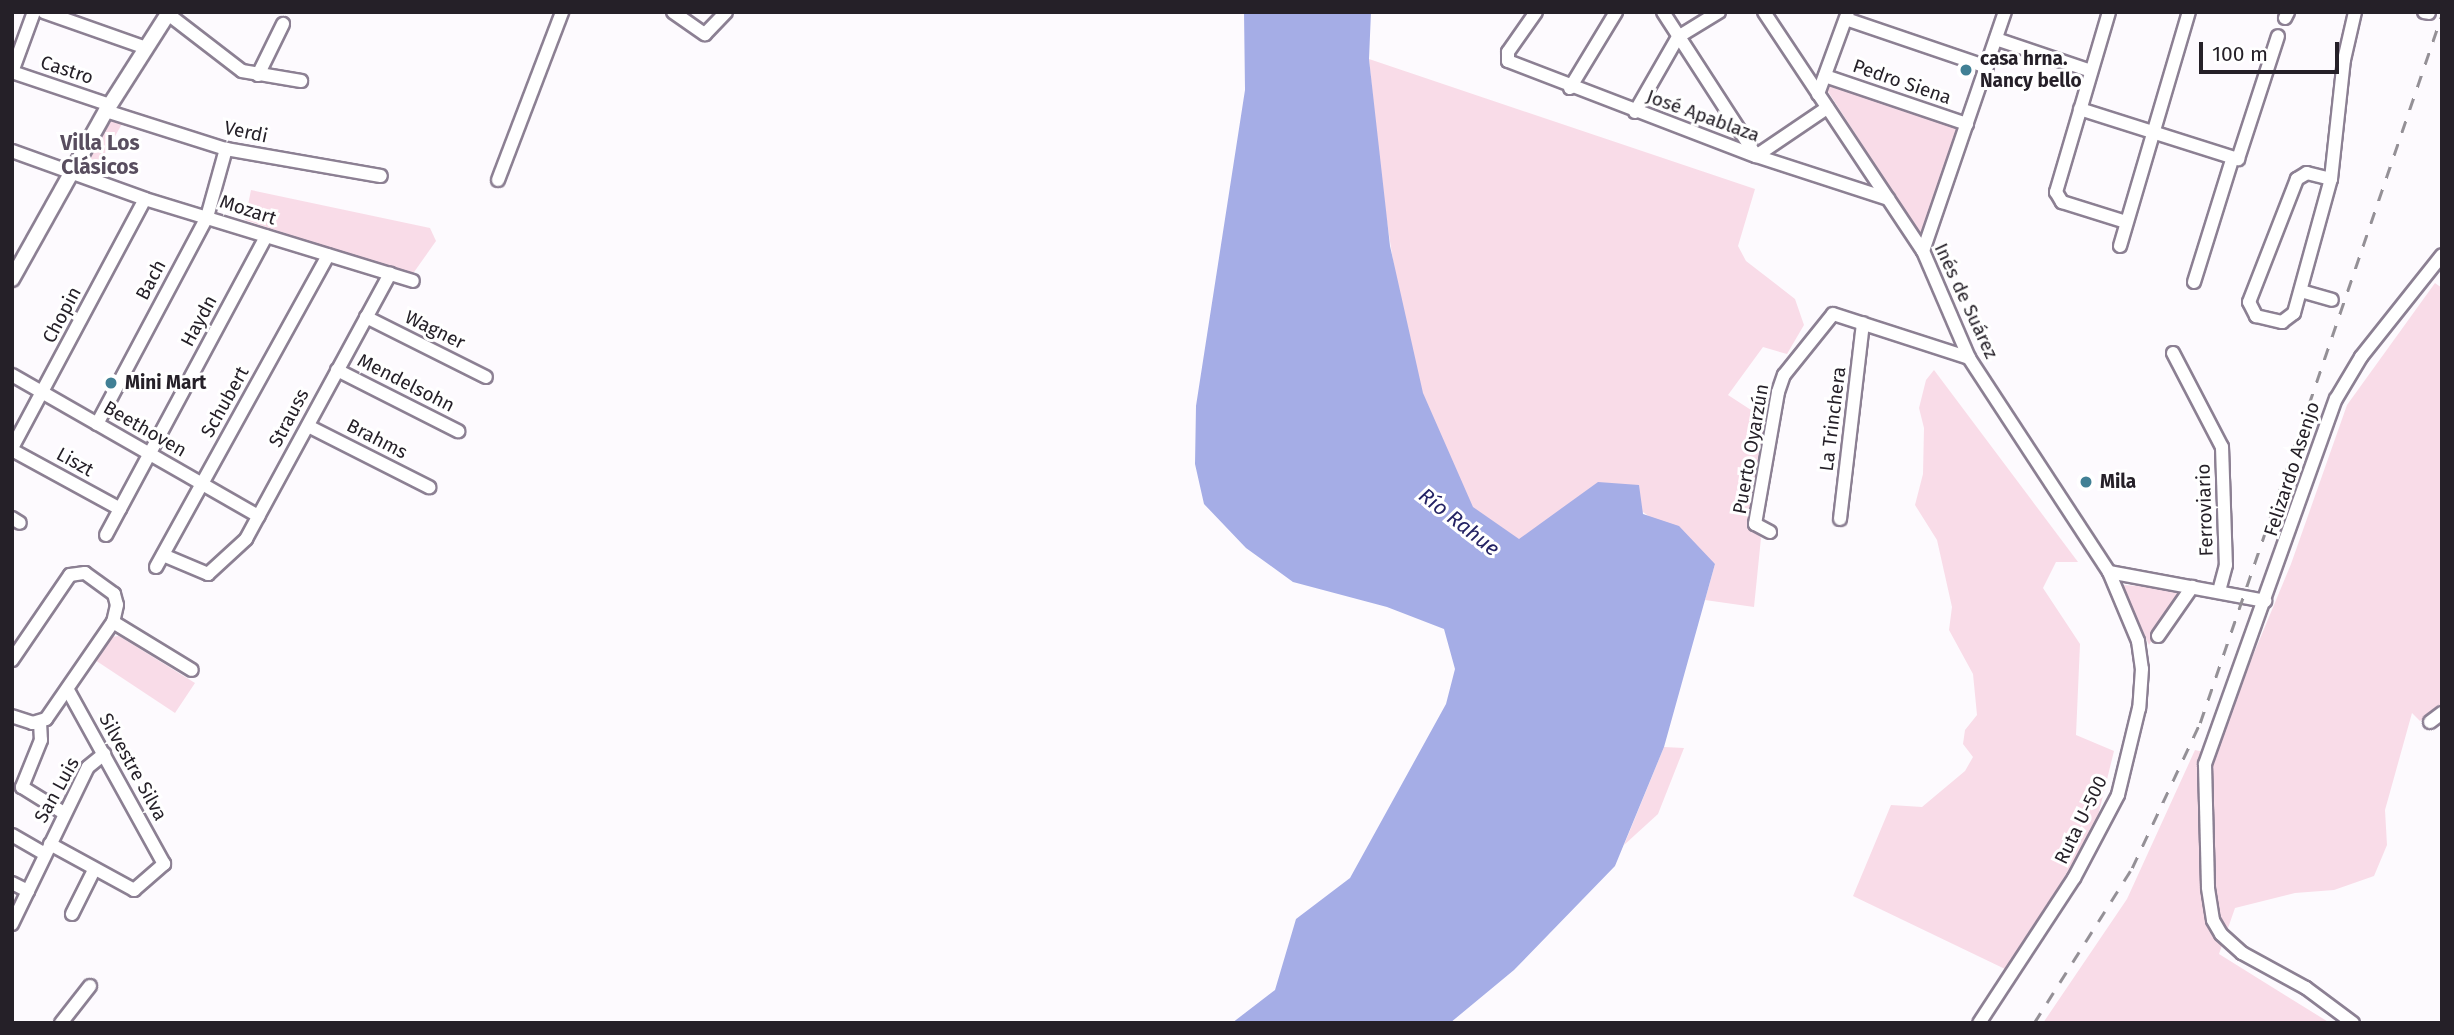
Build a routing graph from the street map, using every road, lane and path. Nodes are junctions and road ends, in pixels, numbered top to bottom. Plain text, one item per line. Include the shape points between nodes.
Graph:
1 (34, 12) edge
2 (44, 12) edge
3 (562, 12) edge
4 (673, 12) edge
5 (726, 12) edge
6 (1536, 12) edge
7 (1616, 12) edge
8 (1662, 12) edge
9 (1719, 12) edge
10 (1763, 12) edge
11 (2006, 12) edge
12 (2109, 12) edge
13 (2189, 12) edge
14 (2355, 12) edge
15 (169, 13) edge
16 (1847, 16) edge
17 (283, 24) dead end
18 (2278, 36) dead end
19 (1678, 37) junction
20 (1996, 39) junction
21 (146, 48) junction
22 (1987, 67) junction
23 (2091, 71) junction
24 (12, 72) edge
25 (258, 75) junction
26 (1825, 76) junction
27 (301, 81) dead end
28 (1570, 88) junction
29 (1818, 94) junction
30 (108, 108) junction
31 (1827, 108) junction
32 (2080, 108) junction
33 (1635, 111) junction
34 (1967, 124) junction
35 (2153, 133) junction
36 (226, 149) junction
37 (13, 152) edge
38 (1756, 156) junction
39 (2232, 160) junction
40 (72, 172) junction
41 (381, 176) dead end
42 (2331, 179) junction
43 (498, 180) dead end
44 (145, 199) junction
45 (1888, 199) junction
46 (206, 217) junction
47 (2126, 222) junction
48 (266, 236) junction
49 (2120, 246) dead end
50 (1923, 251) junction
51 (328, 255) junction
52 (2442, 255) edge
53 (390, 274) junction
54 (12, 279) edge
55 (413, 282) dead end
56 (2194, 282) dead end
57 (2301, 291) junction
58 (2332, 300) dead end
59 (366, 317) junction
60 (1863, 323) junction
61 (2174, 353) dead end
62 (1969, 358) junction
63 (337, 370) junction
64 (12, 375) edge
65 (486, 377) dead end
66 (42, 392) junction
67 (97, 424) junction
68 (308, 426) junction
69 (458, 431) dead end
70 (12, 449) edge
71 (149, 453) junction
72 (202, 484) junction
73 (429, 487) dead end
74 (120, 509) junction
75 (258, 516) junction
76 (1840, 519) dead end
77 (1770, 532) dead end
78 (106, 535) dead end
79 (163, 555) junction
80 (156, 567) dead end
81 (2109, 572) junction
82 (2192, 587) junction
83 (2219, 592) junction
84 (2265, 601) junction
85 (113, 622) junction
86 (2158, 636) dead end
87 (12, 660) edge
88 (192, 670) dead end
89 (68, 690) junction
90 (2442, 713) edge
91 (12, 716) edge
92 (40, 722) junction
93 (2430, 722) dead end
94 (104, 754) junction
95 (64, 813) junction
96 (12, 835) edge
97 (47, 849) junction
98 (94, 870) junction
99 (12, 883) edge
100 (28, 891) junction
101 (72, 915) dead end
102 (12, 924) edge
103 (90, 986) dead end
104 (61, 1023) edge
105 (1979, 1023) edge
106 (2353, 1023) edge

1 - 24 street
2 - 21 street
3 - 43 street
4 - 5 street via 705,34
6 - 28 street, José Apablaza via 1508,52 1508,61
7 - 28 street
8 - 19 street
9 - 19 street
10 - 29 street, Inés de Suárez
11 - 20 street
12 - 23 street
13 - 35 street
14 - 42 street via 2344,60
15 - 21 main road
15 - 25 street via 228,64
16 - 22 street
16 - 26 street
17 - 25 street
18 - 39 street via 2242,155
19 - 33 street
19 - 38 street
20 - 22 street
20 - 23 street
21 - 30 main road
22 - 34 street
23 - 32 street
24 - 30 street, Castro
25 - 27 street
26 - 29 street
26 - 34 street, Pedro Siena
28 - 33 street, José Apablaza
29 - 31 street, Inés de Suárez
30 - 36 street, Verdi
30 - 40 main road
31 - 38 street
31 - 45 street, Inés de Suárez
32 - 35 street
32 - 47 street via 2056,192 2062,202
33 - 38 street, José Apablaza
34 - 50 street
35 - 39 street
35 - 47 street
36 - 41 street, Verdi
36 - 46 street, Bach
37 - 40 street, Mozart
38 - 45 street, José Apablaza
39 - 56 street
40 - 44 street, Mozart
40 - 54 main road
42 - 57 street
42 - 57 street via 2307,173 2297,179 2249,310 2256,316 2285,321 2294,313
44 - 46 street, Mozart
44 - 66 street, Chopin
45 - 50 street, Inés de Suárez
46 - 48 street, Mozart
46 - 67 street, Bach
47 - 49 street
48 - 51 street, Mozart
48 - 71 street, Haydn
50 - 62 street, Inés de Suárez
51 - 53 street, Mozart
51 - 72 street, Schubert
52 - 84 street, Felizardo Asenjo via 2361,357 2336,399
53 - 55 street, Mozart
53 - 59 street, Strauss
57 - 58 street
59 - 63 street, Strauss
59 - 65 street, Wagner
60 - 62 street, Puerto Oyarzún
60 - 76 street, La Trinchera
60 - 77 street, Puerto Oyarzún via 1833,314 1784,374 1755,524
61 - 83 street, Ferroviario via 2222,447 2226,565
62 - 81 street, Inés de Suárez
63 - 68 street, Strauss
63 - 69 street, Mendelsohn
64 - 66 street, Beethoven
66 - 67 street, Beethoven
66 - 70 street, Chopin
67 - 71 street, Beethoven
68 - 73 street, Brahms
68 - 75 street, Strauss
70 - 74 street, Liszt
71 - 72 street, Beethoven
71 - 74 street, Haydn
72 - 75 street, Beethoven
72 - 79 street, Schubert
74 - 78 street, Haydn
75 - 79 street, Strauss via 246,539 213,573 204,575
79 - 80 street, Schubert
81 - 82 street
81 - 105 street, Ruta U-500 via 2134,629 2142,669 2125,773 2081,866
82 - 83 street
82 - 86 street
83 - 84 street
84 - 106 street, Felizardo Asenjo via 2205,764 2210,905 2221,934 2242,953 2306,988
85 - 87 street via 117,600 85,573 70,575
85 - 88 street
85 - 89 street
89 - 92 street
89 - 94 street, Silvestre Silva
90 - 93 street
91 - 92 street
92 - 95 street via 41,740 21,785 25,792
94 - 95 street, San Luis via 88,767
94 - 98 street, Silvestre Silva via 164,864 134,890
95 - 97 street, San Luis
96 - 97 street
97 - 98 street
97 - 100 street, San Luis
98 - 101 street
99 - 100 street
100 - 102 street, San Luis
103 - 104 street

